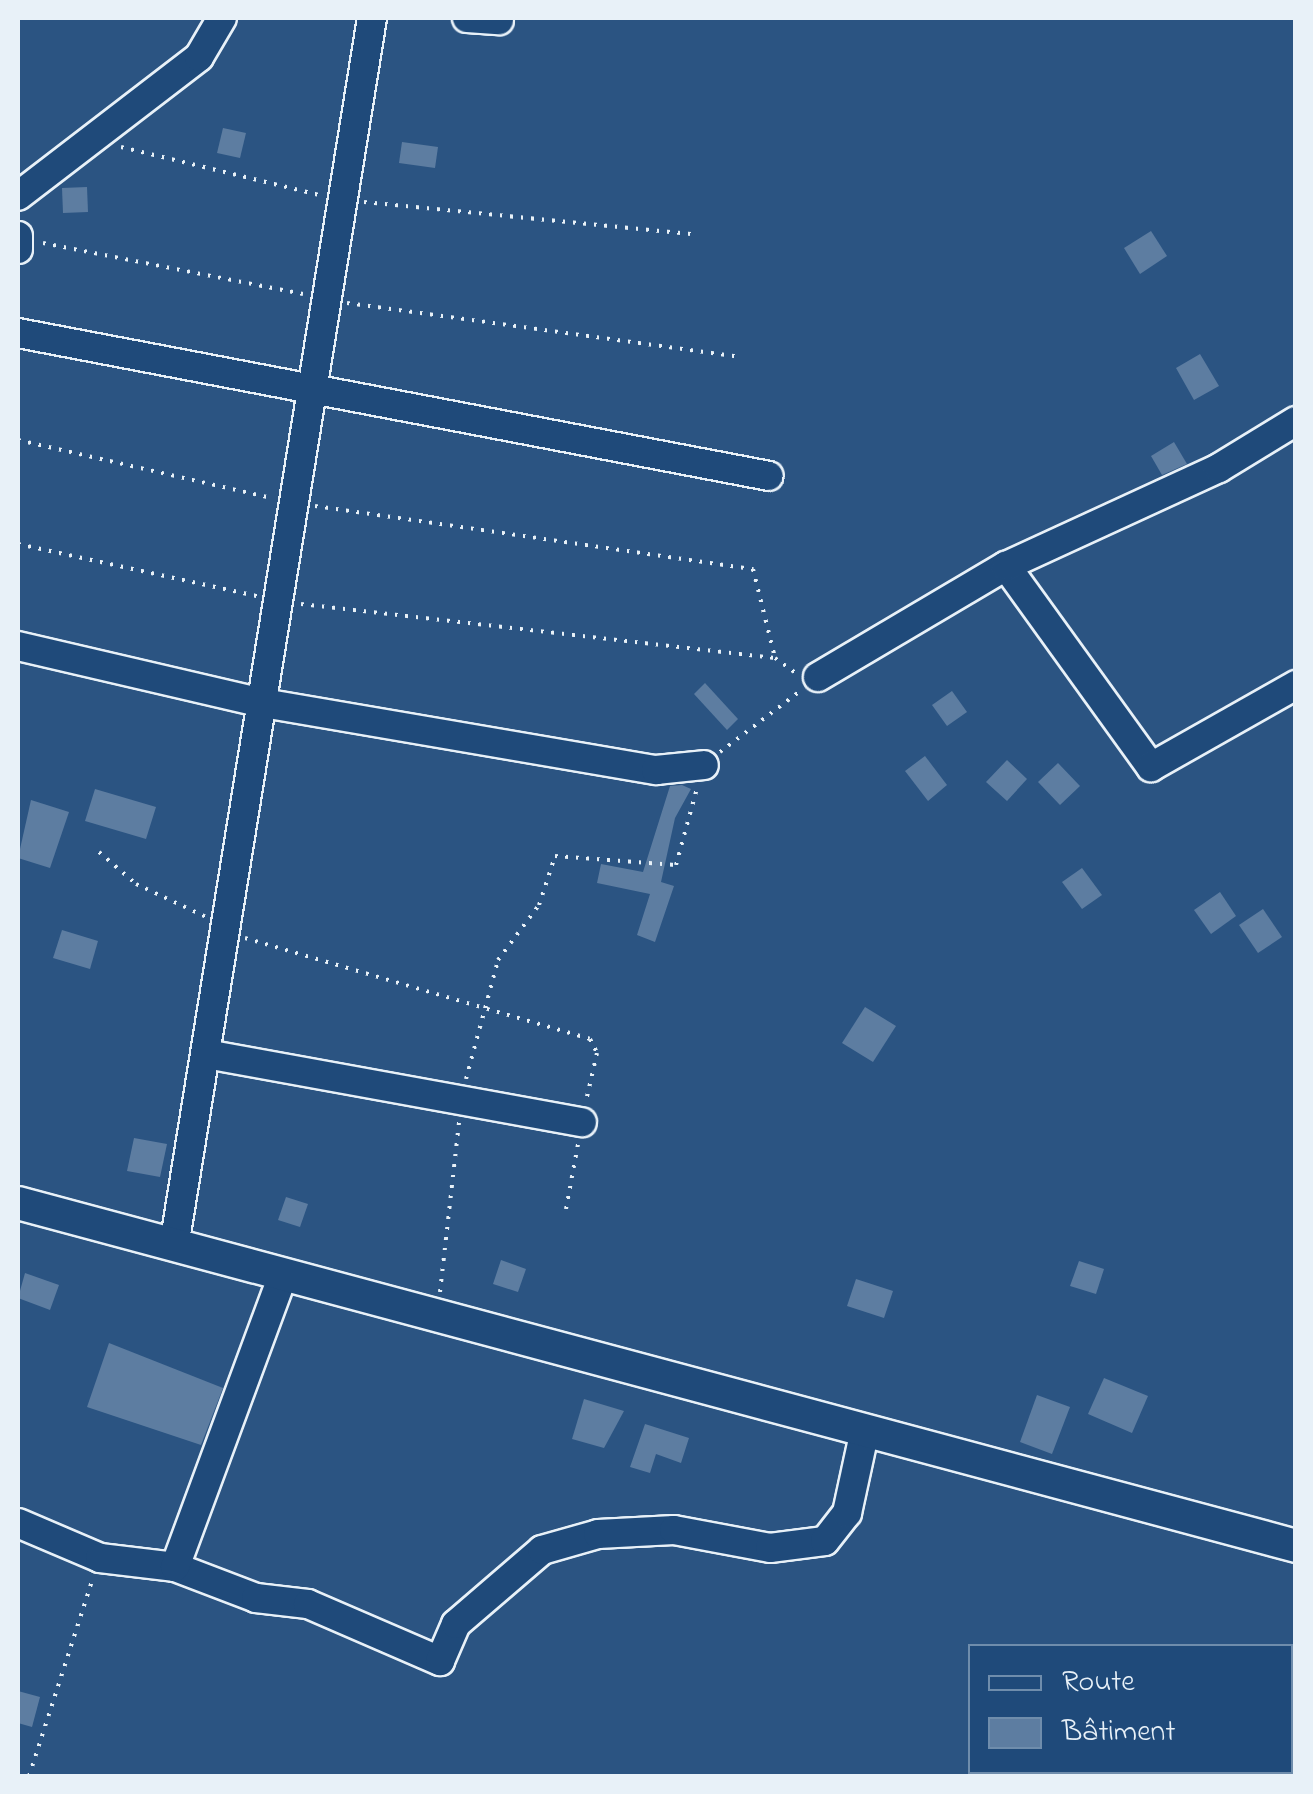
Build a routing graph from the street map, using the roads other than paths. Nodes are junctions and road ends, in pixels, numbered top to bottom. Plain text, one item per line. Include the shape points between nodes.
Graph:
1 (222, 18) edge
2 (372, 18) edge
3 (467, 18) edge
4 (499, 20) edge
5 (18, 196) edge
6 (18, 238) edge
7 (18, 249) edge
8 (18, 333) edge
9 (314, 397) junction
10 (1296, 421) edge
11 (768, 476) dead end
12 (1006, 566) junction
13 (18, 646) edge
14 (815, 680) road end
15 (1296, 685) edge
16 (263, 703) junction
17 (704, 765) road end
18 (206, 1054) junction
19 (582, 1122) road end
20 (18, 1203) edge
21 (174, 1246) junction
22 (284, 1275) junction
23 (865, 1430) junction
24 (18, 1523) edge
25 (1296, 1546) edge
26 (175, 1567) junction

1 - 5 street via 199,57 106,136
2 - 9 street
3 - 4 street
6 - 7 street
8 - 9 street
9 - 11 street
9 - 16 street
10 - 12 street via 1219,468
12 - 14 street
12 - 15 street via 1152,768
13 - 16 street
16 - 17 street via 656,770
16 - 18 street
18 - 19 street
18 - 21 street
20 - 21 main road
21 - 22 main road
22 - 23 main road
22 - 26 street
23 - 25 main road
23 - 26 street via 847,1513 825,1540 770,1548 674,1530 598,1534 542,1550 456,1624 440,1661 308,1604 256,1598
24 - 26 street via 100,1558

